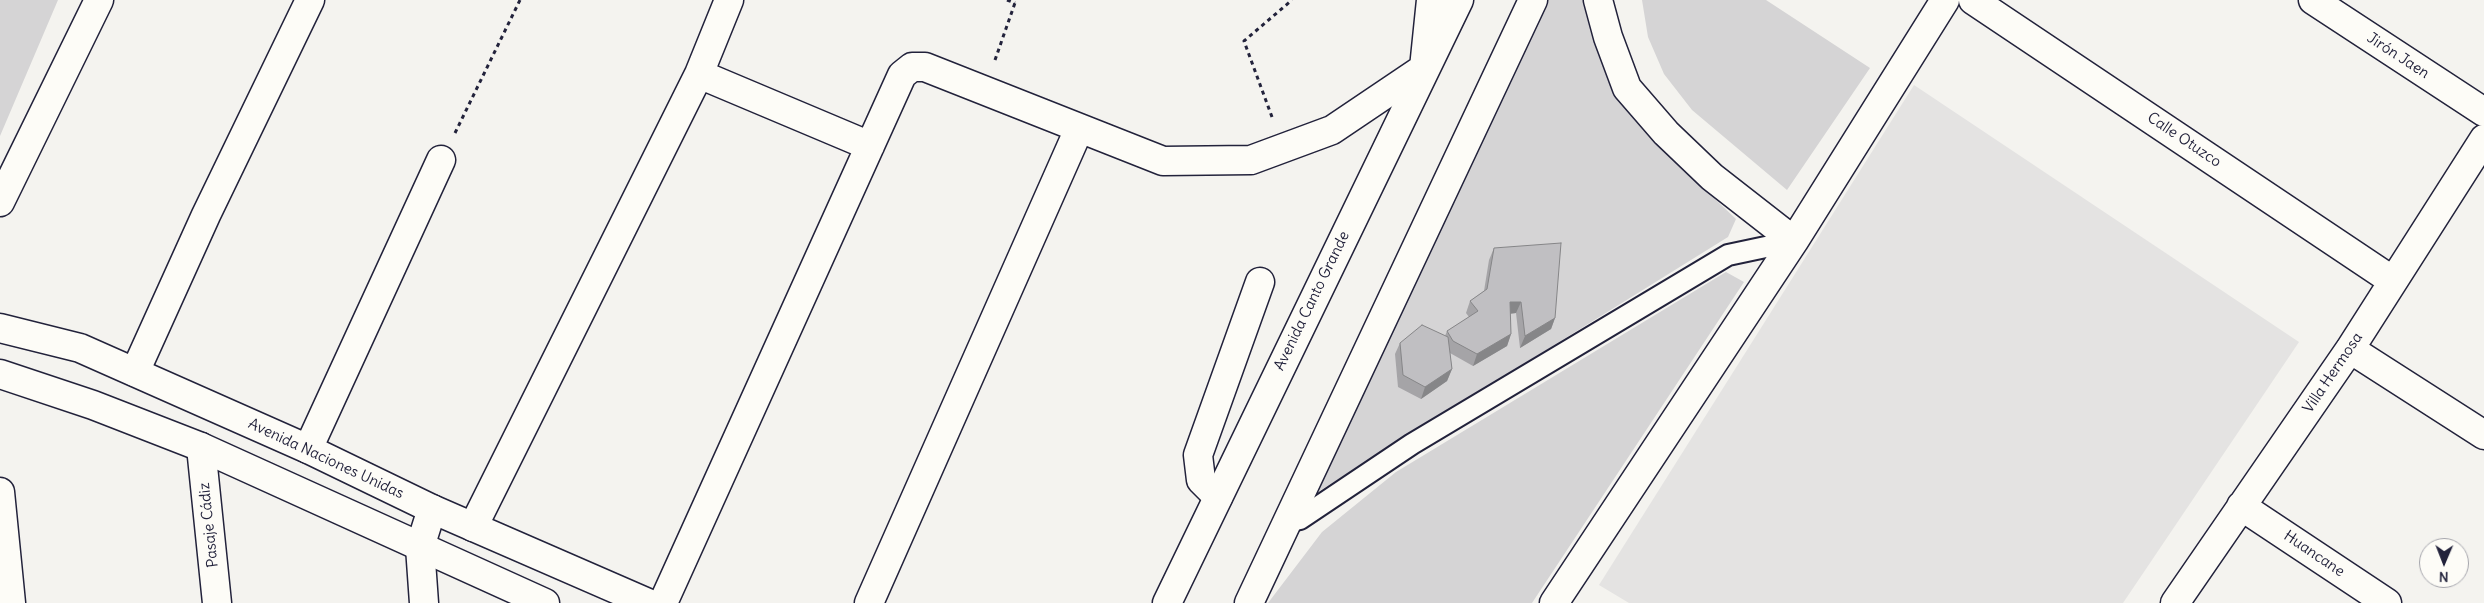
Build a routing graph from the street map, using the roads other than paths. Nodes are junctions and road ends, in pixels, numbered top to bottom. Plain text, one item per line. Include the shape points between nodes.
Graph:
1 (99, 0) edge
2 (310, 0) edge
3 (729, 0) edge
4 (1431, 0) edge
5 (1459, 0) edge
6 (1533, 0) edge
7 (1598, 0) edge
8 (1945, 0) edge
9 (1973, 0) edge
10 (2313, 0) edge
11 (2012, 10) edge
12 (1424, 68) junction
13 (699, 74) junction
14 (2484, 112) edge
15 (1079, 129) junction
16 (2484, 138) edge
17 (870, 146) junction
18 (441, 160) road end
19 (0, 202) edge
20 (1794, 241) junction
21 (2393, 281) junction
22 (1260, 282) dead end
23 (0, 328) edge
24 (2350, 349) junction
25 (135, 372) junction
26 (0, 374) edge
27 (2484, 435) edge
28 (201, 447) junction
29 (308, 449) junction
30 (0, 492) edge
31 (1218, 497) junction
32 (2241, 506) junction
33 (432, 509) junction
34 (1286, 522) junction
35 (473, 527) junction
36 (420, 547) junction
37 (11, 603) edge
38 (217, 603) edge
39 (424, 603) edge
40 (545, 603) edge
41 (648, 603) edge
42 (663, 603) edge
43 (869, 603) edge
44 (1167, 603) edge
45 (1250, 603) edge
46 (1554, 603) edge
47 (2175, 603) edge
48 (2387, 603) edge

1 - 19 street
2 - 25 street via 206,214
3 - 13 street
4 - 12 street
5 - 12 street, Avenida Canto Grande
6 - 34 street
7 - 20 street via 1627,88 1666,133 1712,177
8 - 20 street
9 - 11 street, Calle Otuzco
10 - 14 street, Jirón Jaen
11 - 21 street, Calle Otuzco
12 - 15 street via 1332,130 1252,160 1163,161
12 - 31 street, Avenida Canto Grande
13 - 17 street
13 - 35 street
15 - 17 street via 925,67 912,67 902,75
15 - 43 street
16 - 21 street, Villa Hermosa
17 - 42 street
18 - 29 street
20 - 34 lane via 1728,255 1412,444 1300,520
20 - 46 street
21 - 24 street, Villa Hermosa
22 - 31 street via 1198,455 1201,480
23 - 25 street, Avenida Naciones Unidas via 80,348
24 - 27 street
24 - 32 street, Villa Hermosa
25 - 29 street, Avenida Naciones Unidas
26 - 28 street via 93,405
28 - 36 street
28 - 38 street, Pasaje Cádiz
29 - 33 street, Avenida Naciones Unidas
30 - 37 street
31 - 44 street, Avenida Canto Grande
32 - 47 street, Villa Hermosa
32 - 48 street, Huancane
33 - 35 street, Avenida Naciones Unidas
33 - 36 street
34 - 45 street
35 - 41 street, Avenida Naciones Unidas
36 - 39 street
36 - 40 street

